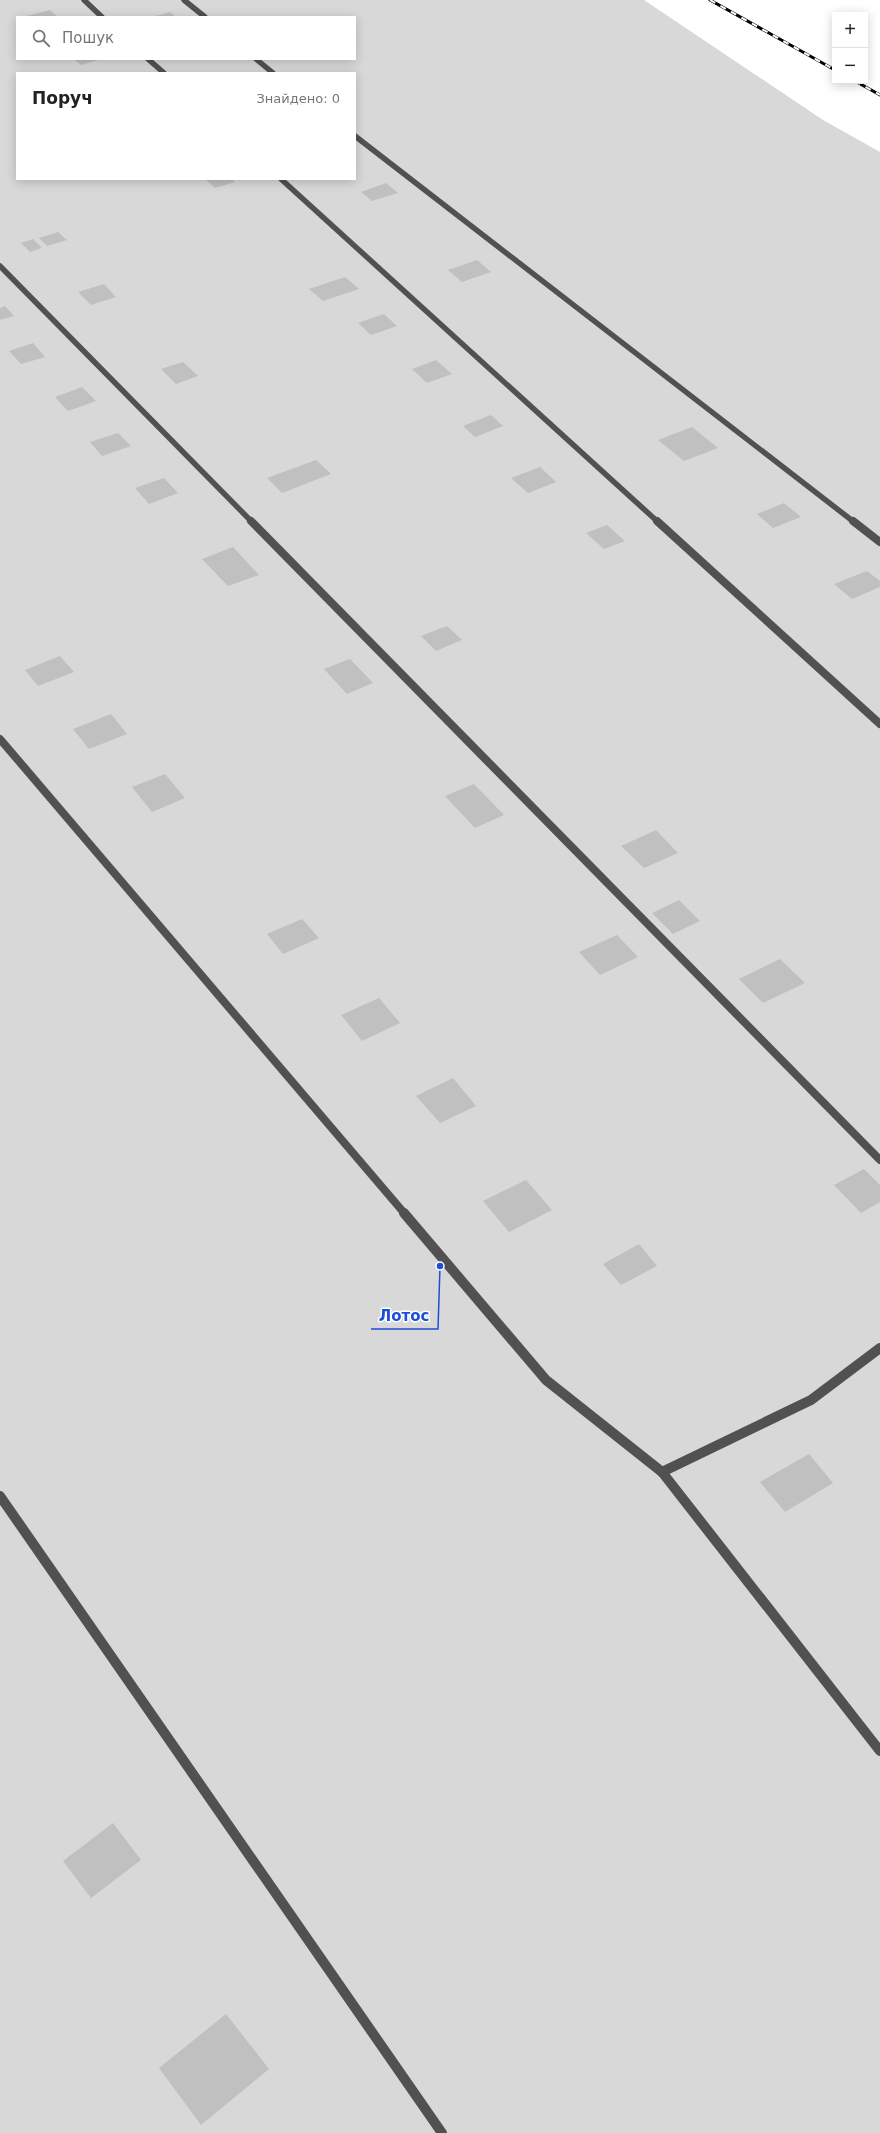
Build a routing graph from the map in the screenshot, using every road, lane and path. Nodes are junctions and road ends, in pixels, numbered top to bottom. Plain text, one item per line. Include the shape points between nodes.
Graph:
1 (84, 0) edge
2 (184, 0) edge
3 (101, 16) edge
4 (204, 16) edge
5 (149, 60) edge
6 (257, 60) edge
7 (163, 72) edge
8 (272, 72) edge
9 (356, 137) edge
10 (281, 180) edge
11 (0, 266) edge
12 (880, 542) edge
13 (880, 724) edge
14 (0, 739) edge
15 (880, 1160) edge
16 (880, 1348) edge
17 (662, 1472) junction
18 (0, 1496) edge
19 (880, 1751) edge
20 (442, 2133) edge

1 - 3 lane
2 - 4 lane
5 - 7 lane
6 - 8 lane
9 - 12 lane
10 - 13 lane
11 - 15 lane
14 - 17 lane via 546,1380
16 - 17 lane via 811,1400
17 - 19 lane
18 - 20 lane

